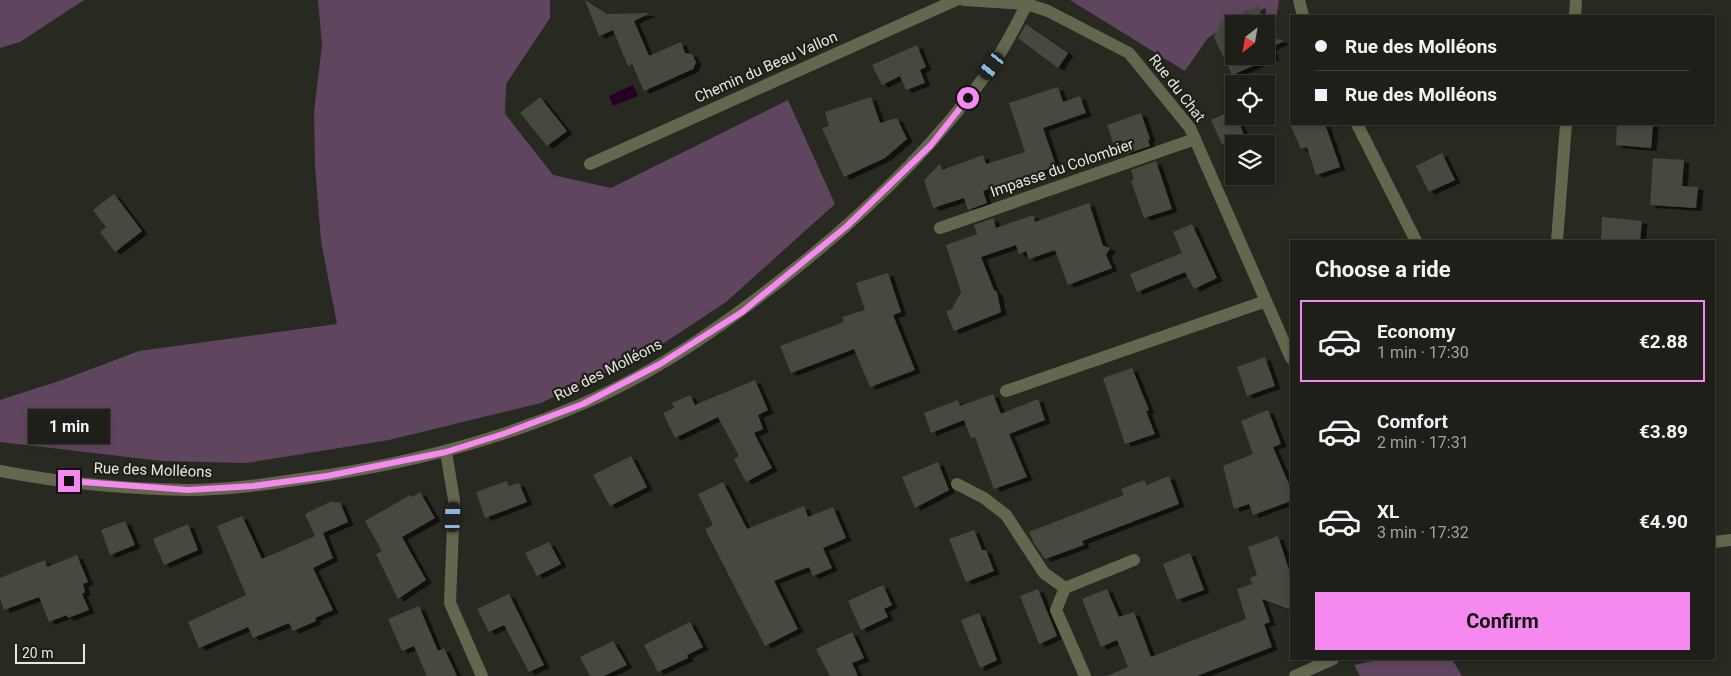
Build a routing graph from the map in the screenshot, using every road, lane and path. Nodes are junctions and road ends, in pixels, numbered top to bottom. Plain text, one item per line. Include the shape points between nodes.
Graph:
1 (956, 0) edge
2 (964, 0) edge
3 (1299, 0) edge
4 (1576, 0) edge
5 (1028, 2) edge
6 (1303, 15) edge
7 (1575, 15) edge
8 (1358, 125) edge
9 (1566, 125) edge
10 (1195, 139) junction
11 (590, 164) dead end
12 (940, 228) dead end
13 (1415, 240) edge
14 (1557, 240) edge
15 (1266, 301) junction
16 (1290, 356) edge
17 (1006, 391) dead end
18 (446, 452) junction
19 (0, 470) edge
20 (957, 484) dead end
21 (1731, 540) edge
22 (1715, 542) edge
23 (1134, 560) dead end
24 (1066, 588) junction
25 (1331, 660) edge
26 (482, 676) edge
27 (1085, 676) edge
28 (1295, 676) edge

1 - 11 street, Chemin du Beau Vallon
2 - 5 street
3 - 6 street
4 - 7 street
5 - 10 street, Rue du Chat via 1129,54 1190,128
5 - 18 street, Rue des Molléons via 992,66 931,145 847,226 742,312 660,364 583,404
8 - 13 street
9 - 14 street
10 - 12 street, Impasse du Colombier
10 - 15 street, Rue du Chat
15 - 16 street, Rue du Chat
15 - 17 street
18 - 19 street, Rue des Molléons via 327,476 253,486 188,490 87,484
18 - 26 street via 454,500 450,603
20 - 24 street via 984,498 1006,516 1044,573
21 - 22 street
23 - 24 street
24 - 27 street via 1056,610
25 - 28 street

